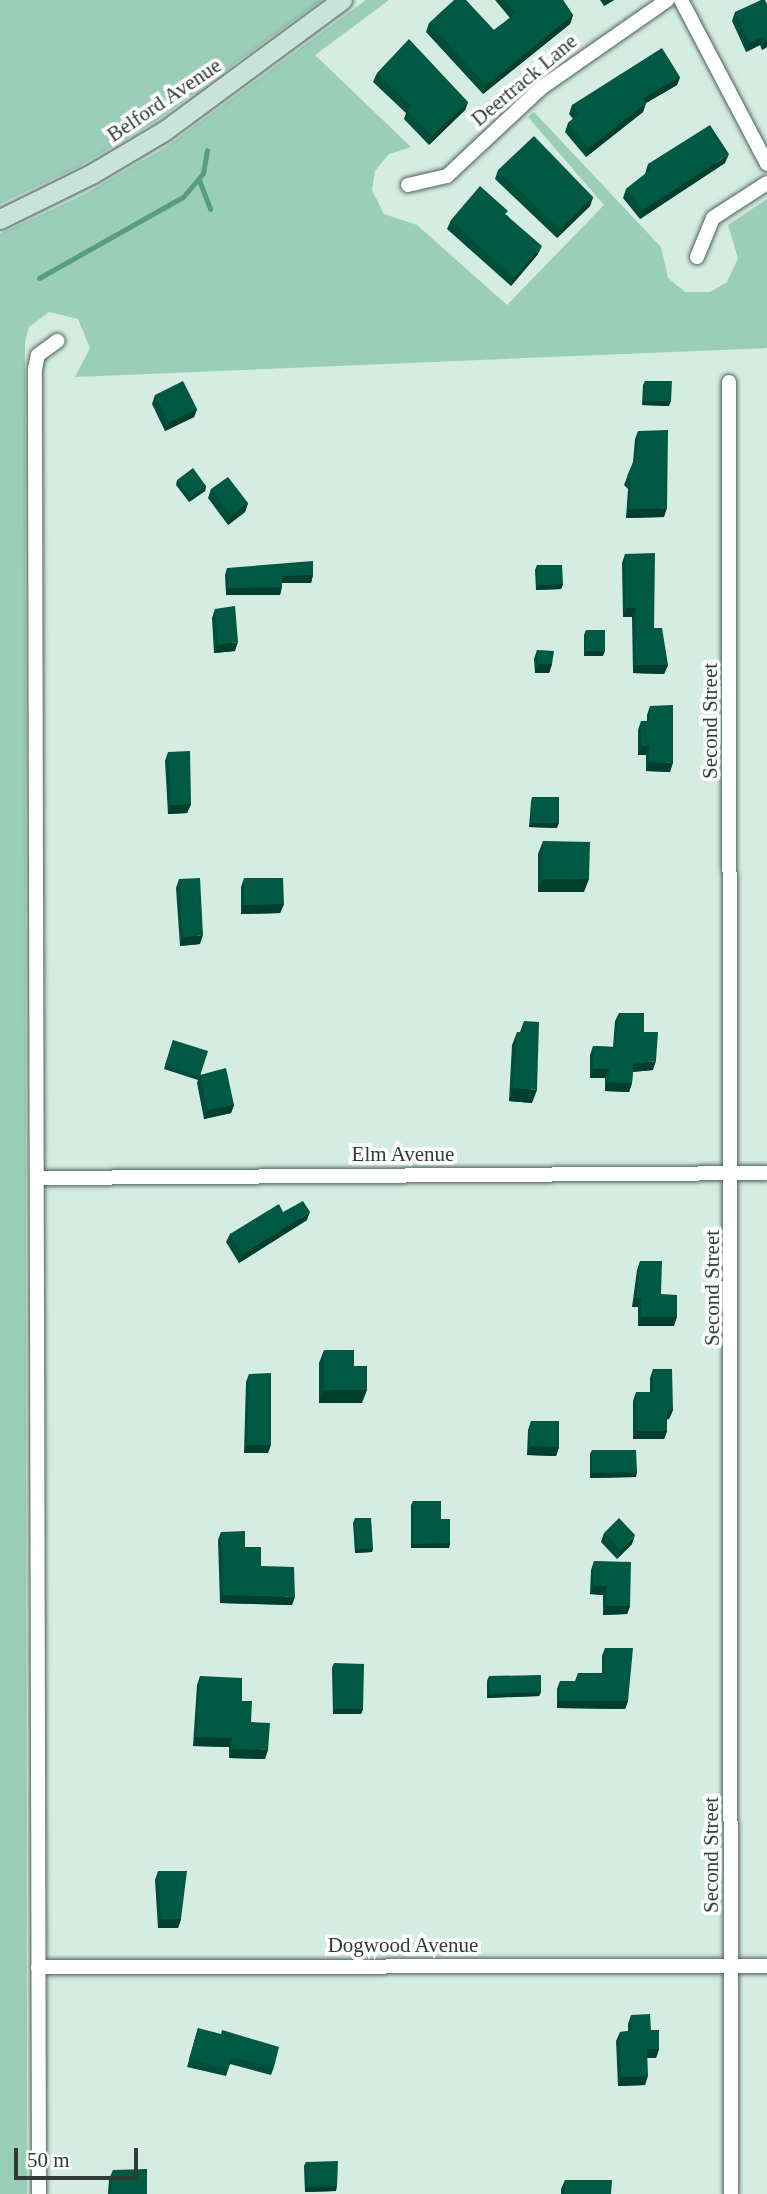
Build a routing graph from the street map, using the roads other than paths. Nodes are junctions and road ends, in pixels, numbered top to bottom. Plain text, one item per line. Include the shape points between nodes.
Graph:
1 (342, 0) edge
2 (667, 0) edge
3 (681, 0) edge
4 (767, 163) edge
5 (767, 183) edge
6 (408, 184) dead end
7 (0, 219) edge
8 (697, 257) dead end
9 (57, 341) dead end
10 (729, 382) dead end
11 (767, 1172) edge
12 (732, 1173) junction
13 (39, 1178) junction
14 (731, 1966) junction
15 (767, 1966) edge
16 (38, 1967) junction
17 (39, 2194) edge
18 (731, 2194) edge

1 - 7 main road, Belford Avenue via 164,131
2 - 6 street, Deertrack Lane via 541,88 447,176
3 - 4 street
5 - 8 street via 713,218
9 - 13 street via 38,355 35,369
10 - 12 street, Second Street
11 - 12 street, Elm Avenue
12 - 13 street, Elm Avenue
12 - 14 street, Second Street
13 - 16 street
14 - 15 street, Dogwood Avenue
14 - 16 street, Dogwood Avenue
14 - 18 street, Second Street
16 - 17 street

